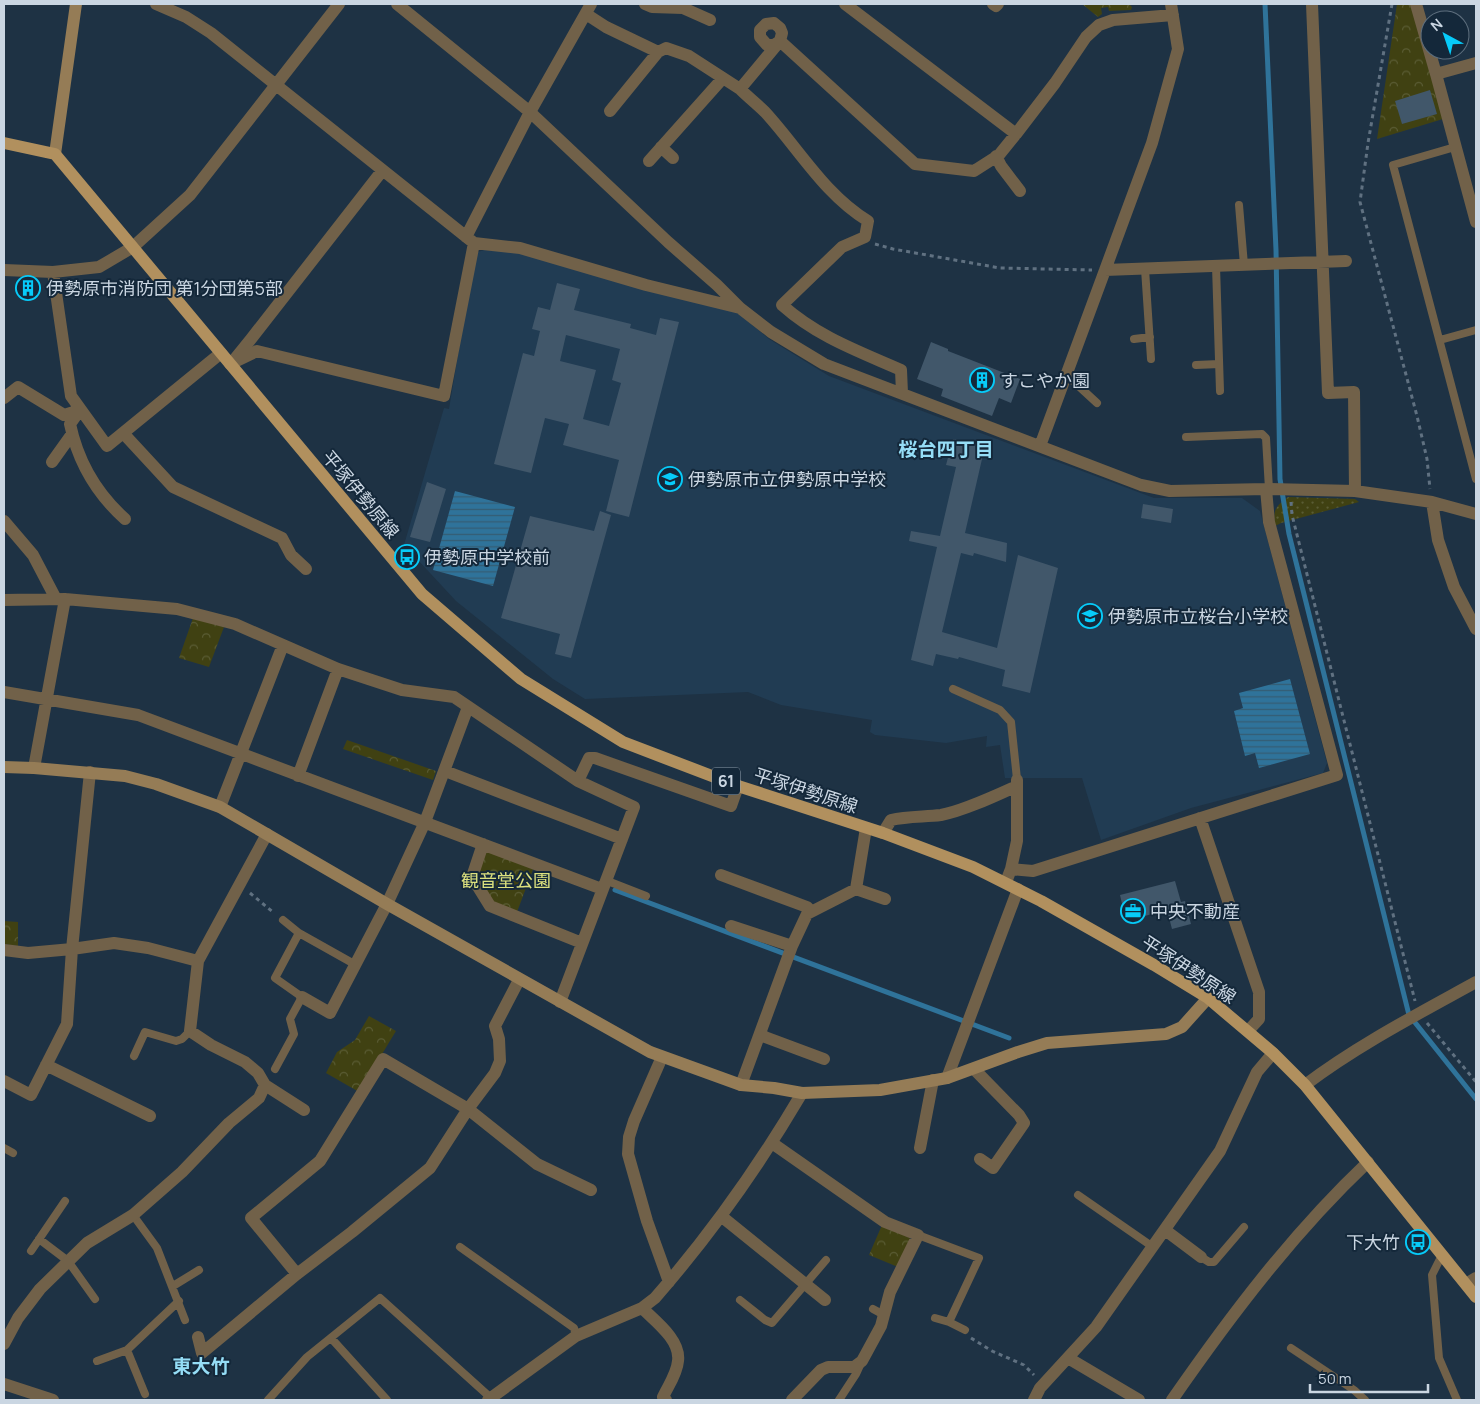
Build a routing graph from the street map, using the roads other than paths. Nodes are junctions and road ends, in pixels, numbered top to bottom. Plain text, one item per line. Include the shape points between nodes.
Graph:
1 (76, 4) edge
2 (156, 4) edge
3 (339, 4) edge
4 (396, 4) edge
5 (645, 4) edge
6 (845, 4) edge
7 (993, 4) edge
8 (998, 4) edge
9 (1312, 4) edge
10 (1416, 4) edge
11 (685, 6) edge
12 (589, 9) edge
13 (1172, 10) edge
14 (710, 20) dead end
15 (658, 52) junction
16 (1476, 63) edge
17 (1436, 74) junction
18 (723, 78) junction
19 (276, 85) junction
20 (740, 89) junction
21 (610, 111) dead end
22 (530, 112) junction
23 (1016, 134) junction
24 (4, 143) edge
25 (662, 147) junction
26 (1455, 147) junction
27 (55, 154) junction
28 (996, 156) junction
29 (673, 158) dead end
30 (649, 161) dead end
31 (382, 170) junction
32 (1020, 190) dead end
33 (1239, 205) dead end
34 (1476, 222) edge
35 (470, 240) junction
36 (133, 247) junction
37 (1346, 261) dead end
38 (1324, 262) junction
39 (1244, 265) junction
40 (1216, 266) junction
41 (1145, 269) junction
42 (4, 270) edge
43 (1105, 270) junction
44 (53, 272) junction
45 (740, 308) junction
46 (1476, 330) edge
47 (1150, 337) junction
48 (1134, 339) dead end
49 (1440, 340) junction
50 (221, 353) junction
51 (1151, 359) dead end
52 (230, 364) junction
53 (1219, 364) junction
54 (1196, 365) dead end
55 (1065, 377) junction
56 (1220, 391) dead end
57 (902, 394) junction
58 (4, 398) edge
59 (1097, 403) dead end
60 (80, 410) junction
61 (72, 434) junction
62 (124, 434) junction
63 (1186, 437) dead end
64 (1040, 446) junction
65 (52, 462) dead end
66 (1476, 479) edge
67 (1267, 489) junction
68 (1355, 491) junction
69 (1432, 502) junction
70 (1476, 514) edge
71 (125, 518) dead end
72 (4, 521) edge
73 (306, 569) dead end
74 (60, 599) junction
75 (4, 600) edge
76 (1476, 629) edge
77 (283, 645) junction
78 (338, 669) junction
79 (953, 690) dead end
80 (4, 692) edge
81 (47, 700) junction
82 (468, 707) junction
83 (242, 755) junction
84 (4, 767) edge
85 (34, 768) junction
86 (445, 771) junction
87 (90, 772) junction
88 (298, 776) junction
89 (578, 781) junction
90 (1017, 783) junction
91 (738, 786) junction
92 (220, 807) junction
93 (1200, 818) junction
94 (425, 822) junction
95 (866, 828) junction
96 (883, 833) junction
97 (267, 834) junction
98 (622, 839) junction
99 (483, 844) junction
100 (1011, 869) junction
101 (721, 875) dead end
102 (1006, 882) junction
103 (604, 884) junction
104 (856, 889) junction
105 (1018, 889) junction
106 (646, 896) dead end
107 (885, 899) dead end
108 (387, 904) junction
109 (811, 912) junction
110 (283, 920) road end
111 (731, 926) dead end
112 (299, 933) junction
113 (582, 943) junction
114 (792, 946) junction
115 (4, 950) edge
116 (72, 950) junction
117 (198, 961) junction
118 (356, 966) junction
119 (520, 980) junction
120 (1476, 982) edge
121 (302, 997) junction
122 (1208, 998) junction
123 (560, 1002) junction
124 (190, 1031) junction
125 (1248, 1031) junction
126 (760, 1033) junction
127 (1273, 1053) junction
128 (134, 1056) dead end
129 (662, 1057) junction
130 (824, 1060) dead end
131 (46, 1065) junction
132 (275, 1069) dead end
133 (974, 1069) junction
134 (947, 1078) junction
135 (933, 1080) junction
136 (4, 1081) edge
137 (265, 1085) junction
138 (1305, 1085) junction
139 (741, 1086) junction
140 (802, 1093) junction
141 (304, 1110) dead end
142 (468, 1110) junction
143 (147, 1116) dead end
144 (772, 1143) junction
145 (4, 1148) edge
146 (920, 1148) dead end
147 (13, 1153) dead end
148 (980, 1159) dead end
149 (1368, 1162) junction
150 (591, 1190) dead end
151 (1078, 1195) dead end
152 (64, 1201) dead end
153 (133, 1215) junction
154 (721, 1216) junction
155 (1244, 1227) dead end
156 (1165, 1230) junction
157 (918, 1235) junction
158 (39, 1240) junction
159 (460, 1247) dead end
160 (1153, 1247) junction
161 (31, 1251) dead end
162 (1442, 1254) junction
163 (1201, 1257) joint
164 (826, 1260) dead end
165 (68, 1262) junction
166 (199, 1270) dead end
167 (297, 1274) junction
168 (1471, 1281) edge
169 (669, 1282) junction
170 (806, 1283) junction
171 (173, 1286) junction
172 (1476, 1297) edge
173 (95, 1299) dead end
174 (740, 1300) dead end
175 (825, 1300) dead end
176 (179, 1301) junction
177 (642, 1308) junction
178 (935, 1318) dead end
179 (185, 1320) dead end
180 (949, 1322) junction
181 (964, 1330) road end
182 (576, 1336) junction
183 (198, 1337) dead end
184 (331, 1338) junction
185 (4, 1344) edge
186 (1291, 1348) dead end
187 (127, 1350) junction
188 (1068, 1358) junction
189 (97, 1361) dead end
190 (862, 1361) junction
191 (4, 1384) edge
192 (146, 1394) dead end
193 (489, 1399) edge
194 (663, 1399) edge
195 (53, 1400) edge
196 (268, 1400) edge
197 (387, 1400) edge
198 (792, 1400) edge
199 (839, 1400) edge
200 (1034, 1400) edge
201 (1140, 1400) edge
202 (1172, 1400) edge
203 (1364, 1400) edge
204 (1457, 1400) edge

1 - 27 street
2 - 19 street via 211,33
3 - 19 street
4 - 22 street
5 - 11 street via 652,7
6 - 23 street
7 - 8 street
9 - 38 street
10 - 17 street
11 - 14 street
12 - 15 street via 606,27
12 - 22 street
13 - 23 street via 1099,25 1086,37
13 - 43 street via 1178,49 1152,143
15 - 18 street via 666,48 689,56
15 - 21 street
16 - 17 street
17 - 26 street
18 - 20 street
18 - 25 street
19 - 31 street
19 - 36 street via 190,195
20 - 28 street via 780,41 915,164 974,171
20 - 57 street via 765,112 832,193 868,221 865,237 842,247 782,305 830,339 901,370
22 - 35 street
22 - 45 street
23 - 28 street
24 - 27 main road
25 - 29 street
25 - 30 street
26 - 34 street
26 - 49 lane via 1393,165
27 - 36 main road, 平塚伊勢原線 / 61
28 - 32 street
31 - 35 street
31 - 52 street
33 - 39 lane
35 - 45 street via 520,248 646,285
35 - 52 street via 444,396 256,352
36 - 44 street via 99,267
36 - 50 main road, 平塚伊勢原線 / 61
37 - 38 street
38 - 39 street
38 - 68 street via 1328,393 1354,392
39 - 40 street
40 - 41 street
40 - 53 lane
41 - 43 street
41 - 47 lane
42 - 44 street
43 - 55 street
44 - 60 street via 71,396
45 - 57 street via 771,332 824,364
46 - 49 lane
47 - 48 lane
47 - 51 lane
49 - 66 lane
50 - 52 main road, 平塚伊勢原線 / 61
50 - 62 street
52 - 91 main road, 平塚伊勢原線 / 61 via 422,594 521,679 624,742
53 - 54 lane
53 - 56 lane
55 - 59 lane
55 - 64 street
57 - 64 street
58 - 60 street via 18,387 64,415
60 - 61 street via 70,424
60 - 62 street via 107,446
61 - 65 street
61 - 71 street via 87,473 108,504
62 - 73 street via 173,487 282,538 291,555
63 - 67 lane via 1262,434 1266,438
64 - 67 street via 1141,485 1170,491
67 - 68 street
67 - 93 street via 1269,522 1337,775
68 - 69 street
69 - 70 street
69 - 76 street via 1438,540 1454,587
72 - 74 street via 33,555
74 - 75 street
74 - 77 street via 177,609 235,624
74 - 81 street
77 - 78 street
77 - 83 street
78 - 82 street via 402,690 454,697
78 - 88 street
79 - 90 lane via 1000,710 1011,722
80 - 81 street
81 - 83 street via 138,715
81 - 85 street
82 - 86 street
82 - 89 street
83 - 88 street
83 - 92 street
84 - 85 street
85 - 87 street
86 - 94 street
86 - 98 street
87 - 92 street via 156,784
87 - 116 street
88 - 94 street
89 - 91 street via 589,758 595,758 731,806
89 - 98 street via 634,807
90 - 96 street via 985,800 942,815 891,820
90 - 100 street via 1016,841
91 - 95 main road, 平塚伊勢原線 / 61
92 - 97 street
93 - 100 street via 1033,871
93 - 125 street via 1259,992 1258,1019
94 - 99 street
94 - 108 street
95 - 96 main road, 平塚伊勢原線 / 61
95 - 104 street
96 - 102 main road, 平塚伊勢原線 / 61
97 - 108 street
97 - 117 street
98 - 103 street
99 - 103 street
99 - 113 street via 472,877 490,906
100 - 102 street
101 - 109 street via 807,906
102 - 105 main road, 平塚伊勢原線 / 61
103 - 106 lane
103 - 113 street
104 - 107 street
104 - 109 street
105 - 122 main road, 平塚伊勢原線 / 61
105 - 134 street
108 - 118 street
108 - 119 street
109 - 114 street via 807,914
110 - 112 lane
111 - 114 street
112 - 118 lane
112 - 121 lane via 275,978
113 - 123 street
114 - 126 street
115 - 116 street via 28,953
116 - 117 street via 114,943
116 - 131 street via 67,1024
117 - 124 street
118 - 121 street via 330,1013
119 - 123 street
119 - 142 street via 495,1026 500,1061 496,1073
120 - 138 street via 1327,1068
121 - 132 lane via 290,1019 294,1034
122 - 125 main road, 平塚伊勢原線 / 61
122 - 133 street via 1182,1027 1166,1034 1047,1043
123 - 129 street
124 - 128 lane via 182,1040 145,1032
124 - 137 street via 245,1062 258,1073
125 - 127 main road, 平塚伊勢原線 / 61
126 - 130 street
126 - 139 street
127 - 138 main road, 平塚伊勢原線 / 61
127 - 156 street via 1258,1072 1220,1151
129 - 139 street
129 - 169 street via 634,1121 628,1154
131 - 136 street via 31,1095
131 - 143 street via 119,1106
133 - 134 street
133 - 148 street via 1024,1123 995,1169
134 - 135 street
135 - 140 street via 880,1090
135 - 146 street
137 - 141 street
137 - 153 street via 258,1098
138 - 149 main road, 平塚伊勢原線 / 61
139 - 140 street
140 - 144 street
142 - 150 street via 536,1164
142 - 167 street via 430,1168
142 - 167 street via 383,1059 320,1161 251,1218
144 - 154 street
144 - 157 street via 885,1222
145 - 147 lane
149 - 162 main road, 平塚伊勢原線 / 61
149 - 202 street via 1287,1247
151 - 160 lane
152 - 158 lane
153 - 165 street via 87,1244
153 - 171 lane via 157,1248
154 - 169 street
154 - 170 street
155 - 163 lane via 1214,1262
156 - 160 street
156 - 163 street
157 - 180 lane via 979,1258
157 - 190 street via 878,1312 881,1326
158 - 161 lane
158 - 165 lane
159 - 182 lane via 574,1328
160 - 188 street via 1096,1327
162 - 168 main road, 平塚伊勢原線 / 61
162 - 204 lane via 1432,1275 1439,1358
164 - 170 lane
165 - 173 lane
165 - 185 street via 40,1289 18,1318
166 - 171 lane
167 - 183 street via 202,1353
168 - 172 main road, 平塚伊勢原線 / 61
169 - 177 street
170 - 174 lane via 772,1323
170 - 175 street
171 - 176 lane
176 - 179 lane
176 - 187 lane
177 - 182 street
177 - 194 street via 673,1339 679,1360
178 - 180 lane
180 - 181 lane
182 - 193 street
184 - 193 lane via 380,1298
184 - 196 lane via 307,1357
184 - 197 lane
186 - 203 lane
187 - 189 lane
187 - 192 lane
188 - 200 street
188 - 201 street
190 - 198 street via 854,1367 821,1370
190 - 199 lane
191 - 195 street

